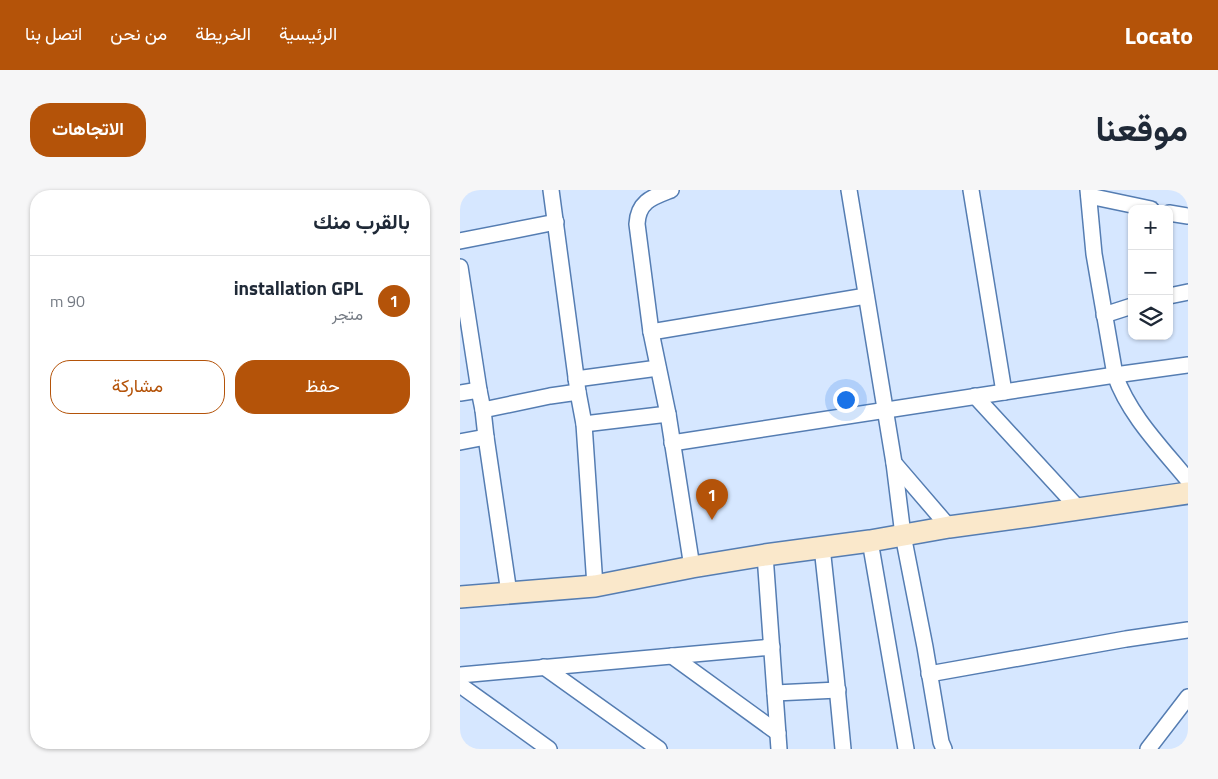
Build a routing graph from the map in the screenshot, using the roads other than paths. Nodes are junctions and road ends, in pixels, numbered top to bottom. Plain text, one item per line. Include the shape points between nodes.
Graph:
1 (551, 190) edge
2 (671, 190) edge
3 (850, 190) edge
4 (971, 190) edge
5 (1088, 193) edge
6 (1135, 205) edge
7 (1173, 214) edge
8 (1188, 216) edge
9 (556, 222) junction
10 (460, 241) edge
11 (460, 267) edge
12 (1188, 292) edge
13 (1173, 295) edge
14 (866, 296) junction
15 (1128, 307) edge
16 (1104, 315) junction
17 (651, 332) junction
18 (1188, 365) edge
19 (658, 368) junction
20 (1115, 374) junction
21 (577, 386) junction
22 (479, 390) junction
23 (1004, 392) junction
24 (460, 393) edge
25 (975, 396) junction
26 (483, 410) junction
27 (886, 410) junction
28 (668, 414) junction
29 (584, 424) junction
30 (486, 436) junction
31 (460, 442) edge
32 (672, 443) junction
33 (894, 463) junction
34 (1188, 480) edge
35 (1188, 493) edge
36 (1079, 509) junction
37 (949, 527) junction
38 (903, 535) junction
39 (870, 541) junction
40 (822, 547) junction
41 (765, 555) junction
42 (692, 567) junction
43 (594, 586) junction
44 (509, 593) junction
45 (460, 596) edge
46 (1188, 630) edge
47 (772, 647) junction
48 (672, 656) junction
49 (544, 668) junction
50 (929, 674) junction
51 (460, 675) edge
52 (460, 685) edge
53 (838, 690) junction
54 (775, 693) junction
55 (1188, 697) edge
56 (778, 733) junction
57 (542, 747) edge
58 (659, 749) edge
59 (779, 749) edge
60 (843, 749) edge
61 (906, 749) edge
62 (944, 749) edge
63 (1148, 749) edge

1 - 9 street
2 - 17 street via 649,199 637,215
3 - 14 street
4 - 23 street
5 - 6 street
5 - 16 street
7 - 8 street
9 - 10 street
9 - 21 street
11 - 22 street
12 - 13 street
14 - 17 street
14 - 27 street
15 - 16 street
16 - 20 street
17 - 19 street
18 - 20 street
19 - 21 street
19 - 28 street
20 - 23 street
20 - 34 street via 1120,391 1142,424
21 - 26 street
21 - 29 street
22 - 24 street
22 - 26 street
23 - 25 street
25 - 27 street
25 - 36 street
26 - 30 street
27 - 32 street
27 - 33 street
28 - 29 street
28 - 32 street
29 - 43 street
30 - 31 street
30 - 44 street
32 - 42 street
33 - 37 street
33 - 38 street
35 - 36 main road
36 - 37 main road
37 - 38 main road
38 - 39 main road
38 - 50 street
39 - 40 main road
39 - 61 street
40 - 41 main road
40 - 53 street
41 - 42 main road
41 - 47 street
42 - 43 main road
43 - 44 main road
44 - 45 main road
46 - 50 street
47 - 48 street
47 - 54 street
48 - 49 street
48 - 56 street
49 - 51 street
49 - 58 street
50 - 62 street
52 - 57 street
53 - 54 street
53 - 60 street
54 - 56 street
55 - 63 street
56 - 59 street

